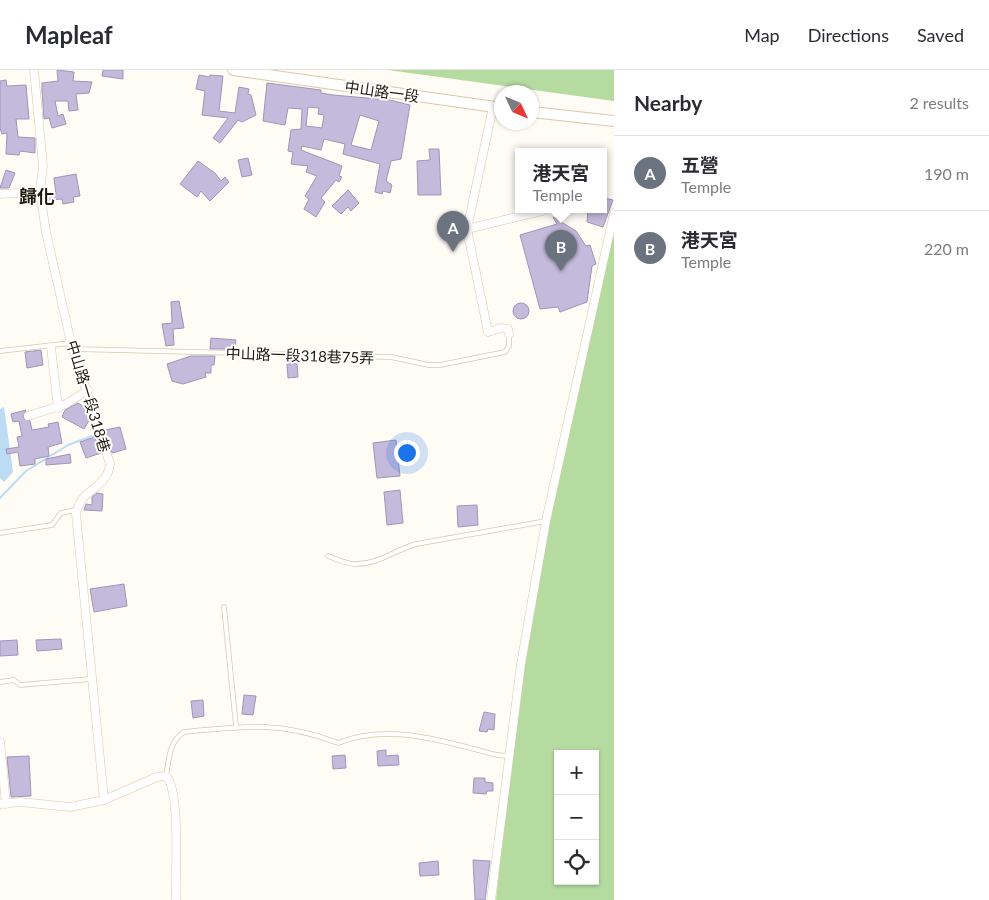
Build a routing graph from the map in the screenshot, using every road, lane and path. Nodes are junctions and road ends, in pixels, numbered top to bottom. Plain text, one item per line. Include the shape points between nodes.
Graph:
1 (34, 70) edge
2 (233, 70) edge
3 (494, 108) edge
4 (539, 113) edge
5 (494, 120) edge
6 (614, 121) edge
7 (40, 192) junction
8 (0, 194) edge
9 (534, 213) edge
10 (614, 213) edge
11 (467, 230) junction
12 (509, 334) joint
13 (72, 346) junction
14 (51, 347) junction
15 (0, 351) edge
16 (88, 390) junction
17 (58, 408) junction
18 (28, 416) dead end
19 (76, 510) junction
20 (546, 521) junction
21 (0, 533) edge
22 (328, 556) dead end
23 (224, 607) dead end
24 (91, 679) junction
25 (0, 682) edge
26 (236, 726) junction
27 (0, 742) edge
28 (508, 756) junction
29 (166, 776) junction
30 (104, 800) junction
31 (3, 804) edge
32 (176, 900) edge
33 (491, 900) edge

1 - 7 street, 中山路一段318巷 via 43,166
2 - 3 street, 中山路一段
4 - 6 street
5 - 11 street
7 - 8 street
7 - 13 street, 中山路一段318巷
9 - 11 street
10 - 20 street
11 - 12 street via 488,332 505,328
12 - 13 lane, 中山路一段318巷75弄 via 509,346 500,354 435,365 392,357
13 - 14 lane, 中山路一段318巷75弄
13 - 16 street, 中山路一段318巷
14 - 15 lane, 中山路一段318巷75弄
14 - 17 street
16 - 17 street
16 - 19 street, 中山路一段318巷 via 110,464 105,480 86,494
17 - 18 street
19 - 21 lane via 61,513 52,525
19 - 24 street
20 - 22 lane via 416,544 368,564 353,564
20 - 28 street
23 - 26 lane
24 - 25 lane via 20,685 14,680
24 - 30 street
26 - 28 lane via 296,728 338,743 350,738 384,735 425,737
26 - 29 lane via 184,732 177,736
27 - 31 street
28 - 33 street
29 - 30 street
29 - 32 street via 172,786 176,826
30 - 31 street via 70,807 20,802

